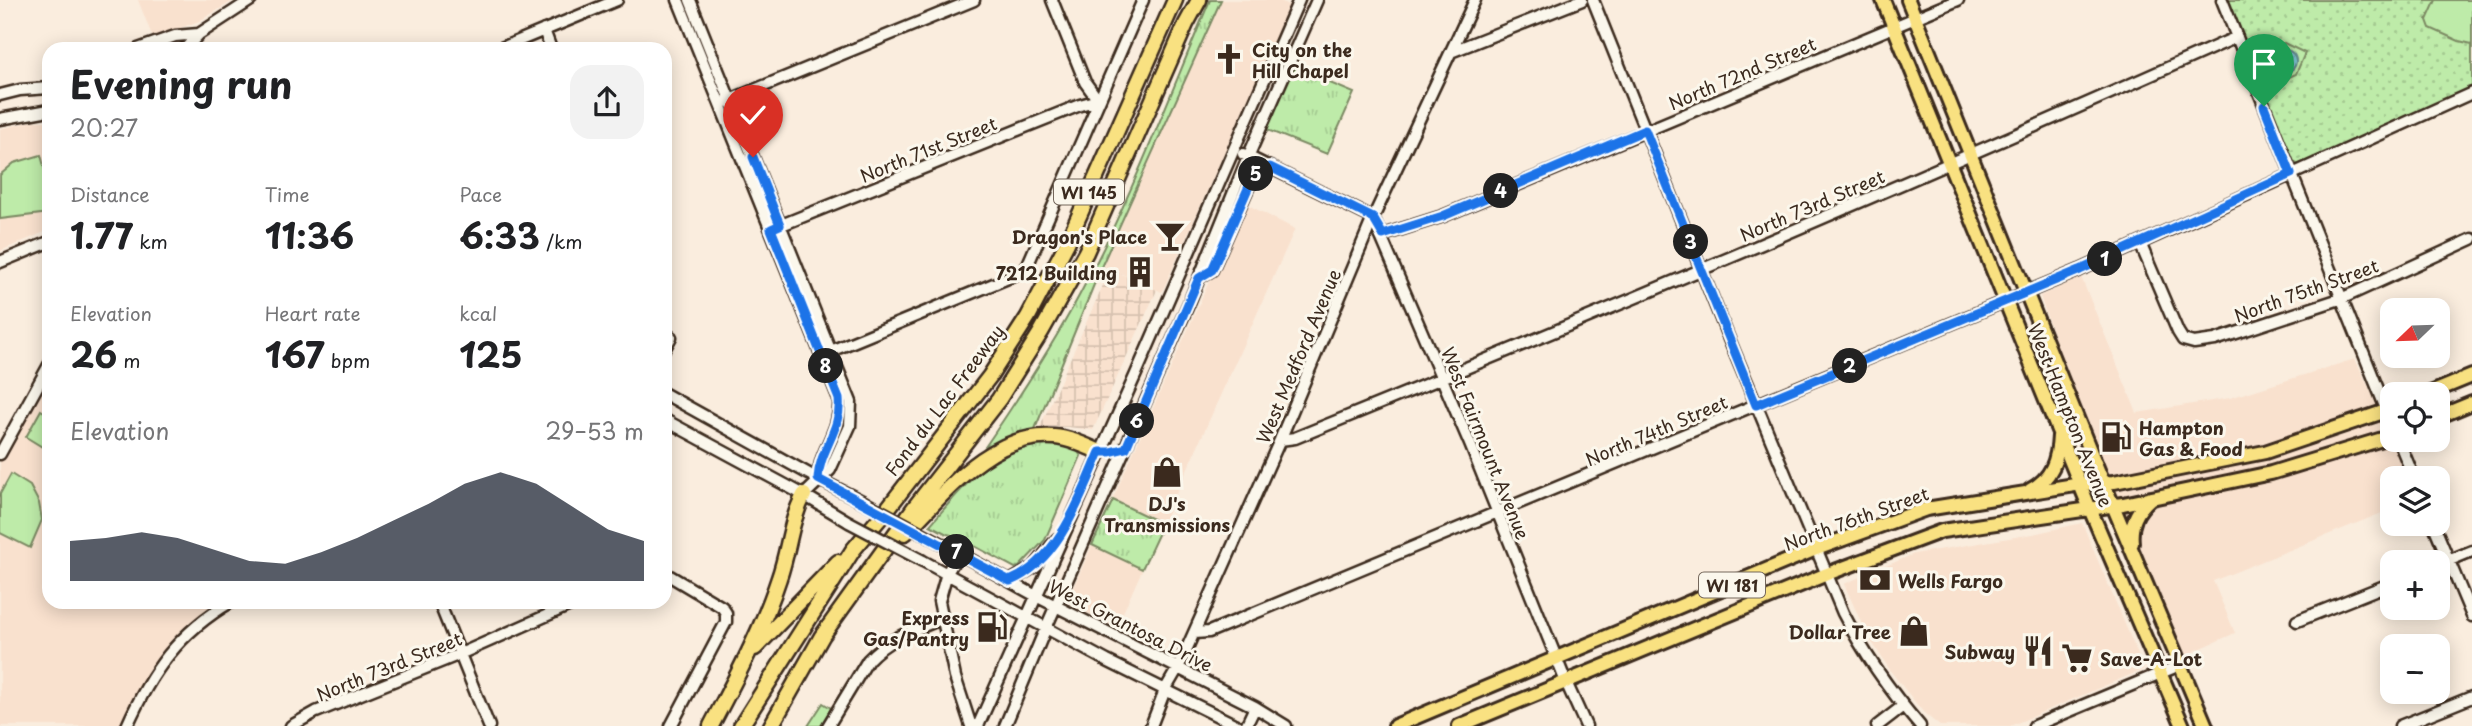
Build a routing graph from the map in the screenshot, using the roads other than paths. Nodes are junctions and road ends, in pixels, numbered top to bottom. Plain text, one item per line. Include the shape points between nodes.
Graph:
1 (250, 0) edge
2 (617, 0) edge
3 (678, 0) edge
4 (690, 0) edge
5 (974, 0) edge
6 (1052, 0) edge
7 (1143, 0) edge
8 (1174, 0) edge
9 (1199, 0) edge
10 (1299, 0) edge
11 (1317, 0) edge
12 (1475, 0) edge
13 (1582, 0) edge
14 (1593, 0) edge
15 (1883, 0) edge
16 (1908, 0) edge
17 (1958, 0) edge
18 (2222, 0) edge
19 (1915, 18) junction
20 (1894, 26) junction
21 (544, 30) junction
22 (199, 34) junction
23 (2237, 37) junction
24 (158, 42) edge
25 (192, 42) edge
26 (516, 42) edge
27 (548, 42) edge
28 (1453, 51) junction
29 (42, 88) edge
30 (2472, 93) edge
31 (0, 95) edge
32 (731, 99) junction
33 (1098, 100) junction
34 (720, 104) junction
35 (42, 111) edge
36 (0, 119) edge
37 (1645, 130) junction
38 (1234, 150) junction
39 (1970, 155) junction
40 (1248, 156) junction
41 (1950, 163) junction
42 (1270, 167) junction
43 (2291, 174) junction
44 (1373, 218) junction
45 (776, 227) junction
46 (1383, 235) junction
47 (2472, 239) edge
48 (2140, 243) junction
49 (42, 245) edge
50 (0, 261) edge
51 (1702, 268) junction
52 (1199, 278) junction
53 (2026, 292) junction
54 (2343, 298) junction
55 (2006, 301) junction
56 (826, 353) junction
57 (2472, 376) edge
58 (1443, 378) junction
59 (2450, 385) edge
60 (2380, 386) edge
61 (42, 387) edge
62 (672, 398) edge
63 (2472, 403) edge
64 (1756, 405) junction
65 (2450, 412) edge
66 (2380, 413) edge
67 (672, 424) edge
68 (2060, 432) junction
69 (1280, 440) junction
70 (2380, 440) edge
71 (1126, 448) junction
72 (1100, 452) junction
73 (0, 454) edge
74 (818, 479) junction
75 (2104, 483) junction
76 (2081, 484) junction
77 (2021, 493) junction
78 (804, 495) junction
79 (2151, 498) junction
80 (2113, 506) junction
81 (2090, 509) junction
82 (1497, 514) junction
83 (1071, 518) junction
84 (1816, 549) junction
85 (853, 550) junction
86 (2472, 551) edge
87 (959, 553) junction
88 (2133, 554) junction
89 (2450, 560) edge
90 (876, 561) junction
91 (2450, 562) edge
92 (947, 573) junction
93 (1827, 574) junction
94 (672, 577) edge
95 (1010, 581) junction
96 (2380, 588) edge
97 (1036, 596) junction
98 (1057, 606) junction
99 (220, 609) edge
100 (442, 609) edge
101 (561, 609) edge
102 (2472, 616) edge
103 (1027, 617) junction
104 (942, 619) junction
105 (2297, 621) dead end
106 (1046, 627) junction
107 (1194, 633) junction
108 (460, 654) junction
109 (747, 656) junction
110 (1557, 659) junction
111 (2180, 665) junction
112 (1179, 666) junction
113 (2161, 674) junction
114 (1566, 682) junction
115 (1165, 690) junction
116 (2472, 697) edge
117 (1903, 706) junction
118 (1255, 707) junction
119 (970, 722) edge
120 (1282, 723) edge
121 (829, 724) edge
122 (2038, 725) edge
123 (127, 726) edge
124 (291, 726) edge
125 (489, 726) edge
126 (671, 726) edge
127 (710, 726) edge
128 (741, 726) edge
129 (771, 726) edge
130 (977, 726) edge
131 (1005, 726) edge
132 (1151, 726) edge
133 (1238, 726) edge
134 (1246, 726) edge
135 (1294, 726) edge
136 (1395, 726) edge
137 (1460, 726) edge
138 (1586, 726) edge
139 (1877, 726) edge
140 (1920, 726) edge
141 (2183, 726) edge
142 (2206, 726) edge
143 (2400, 726) edge

1 - 22 street
2 - 21 street
3 - 34 street
4 - 32 street
5 - 32 street
6 - 33 street via 1085,82
7 - 33 street
8 - 85 highway, Fond du Lac Freeway / WI 145 via 1067,243 1028,317 990,376
9 - 90 highway, WI 145 via 1086,252 1041,332 999,399
10 - 38 street
11 - 40 street
12 - 28 street, West Medford Avenue
13 - 28 street
14 - 37 street
15 - 20 main road, West Hampton Avenue
16 - 19 main road, West Hampton Avenue
17 - 19 street, North 72nd Street
18 - 23 street
19 - 20 street, North 72nd Street
19 - 39 main road, West Hampton Avenue
20 - 37 street, North 72nd Street
20 - 41 main road, West Hampton Avenue
21 - 26 street
21 - 27 street
22 - 24 street
22 - 25 street
23 - 39 street, North 73rd Street
23 - 43 street
28 - 44 street, West Medford Avenue
29 - 31 street
30 - 43 street, North 74th Street
32 - 34 street
32 - 45 street
33 - 45 street, North 71st Street
33 - 56 street via 1024,271
34 - 45 street
35 - 36 street
37 - 46 street, North 72nd Street via 1443,216
37 - 51 street
38 - 40 street
38 - 72 street
39 - 41 street, North 73rd Street
39 - 53 main road, West Hampton Avenue
40 - 42 street
40 - 52 street
41 - 51 street, North 73rd Street
41 - 55 main road, West Hampton Avenue
42 - 44 street
42 - 52 street via 1253,177 1212,270
43 - 48 street, North 74th Street
43 - 54 street
44 - 46 street, West Fairmount Avenue
44 - 69 street, West Medford Avenue
45 - 56 street
46 - 58 street, West Fairmount Avenue
47 - 54 street, North 75th Street
48 - 53 street, North 74th Street
48 - 54 street, North 75th Street via 2186,342 2215,340
49 - 50 street
51 - 58 street, North 73rd Street
51 - 64 street
52 - 71 street
53 - 55 street, North 74th Street
53 - 75 main road, West Hampton Avenue
54 - 60 street
55 - 64 street, North 74th Street
55 - 68 main road, West Hampton Avenue
56 - 74 street via 849,394 852,410 847,436 830,470
57 - 59 main road
58 - 69 street, North 73rd Street
58 - 82 street, West Fairmount Avenue
61 - 73 street
62 - 74 street, West Grantosa Drive
63 - 65 main road
64 - 82 street, North 74th Street
64 - 84 street
66 - 75 main road, North 76th Street / WI 181 via 2265,452
67 - 78 street
68 - 76 main road, West Hampton Avenue
68 - 77 main road via 2057,458 2049,475
69 - 107 street, West Medford Avenue
70 - 79 main road, WI 181 via 2271,473
71 - 72 street
71 - 98 street
72 - 83 street
72 - 90 highway via 1052,436 999,449 962,476
74 - 78 street
74 - 87 street, West Grantosa Drive, bridge
75 - 76 main road, North 76th Street / WI 181
75 - 80 main road, West Hampton Avenue
76 - 77 main road, North 76th Street / WI 181
76 - 81 main road, West Hampton Avenue
77 - 84 main road, North 76th Street / WI 181 via 1926,509
78 - 92 street, bridge
78 - 109 highway via 795,510 780,577
79 - 80 main road, WI 181
79 - 88 main road via 2132,523
80 - 81 main road, WI 181
80 - 88 main road, West Hampton Avenue
81 - 93 main road, WI 181 via 1942,531
81 - 113 main road, West Hampton Avenue
82 - 107 street, North 74th Street via 1209,632
82 - 110 street, West Fairmount Avenue
83 - 95 street via 1034,567
83 - 97 street
84 - 93 street
84 - 110 main road, North 76th Street / WI 181
85 - 109 highway via 807,591
85 - 128 highway, Fond du Lac Freeway / WI 145
86 - 89 street
87 - 92 street
87 - 95 street, West Grantosa Drive
88 - 111 main road, West Hampton Avenue
90 - 129 highway, WI 145 via 822,636
91 - 102 street
92 - 103 street
92 - 104 street via 939,601
93 - 114 main road, WI 181
93 - 117 street via 1857,640
94 - 126 street via 722,607 726,622
95 - 97 street, West Grantosa Drive
96 - 105 street
97 - 98 street, West Grantosa Drive
97 - 103 street
98 - 106 street
98 - 112 street, West Grantosa Drive
99 - 123 street via 171,650 143,690
100 - 108 street
101 - 108 street, North 73rd Street
103 - 106 street
103 - 130 street
104 - 119 street
104 - 121 street via 875,652
106 - 115 street
106 - 131 street
107 - 112 street, West Medford Avenue
108 - 124 street, North 73rd Street
108 - 125 street
109 - 127 highway
110 - 114 street, West Fairmount Avenue
110 - 136 main road, North 76th Street / WI 181
111 - 113 street
111 - 142 main road, West Hampton Avenue
112 - 115 street, West Medford Avenue
112 - 118 street, West Grantosa Drive
113 - 122 street
113 - 141 main road, West Hampton Avenue
114 - 137 main road, WI 181
114 - 138 street, West Fairmount Avenue
115 - 132 street, West Medford Avenue
115 - 133 street
116 - 143 street
117 - 139 street
117 - 140 street
118 - 120 street, West Grantosa Drive
118 - 134 street
119 - 130 street
120 - 135 street, West Grantosa Drive

